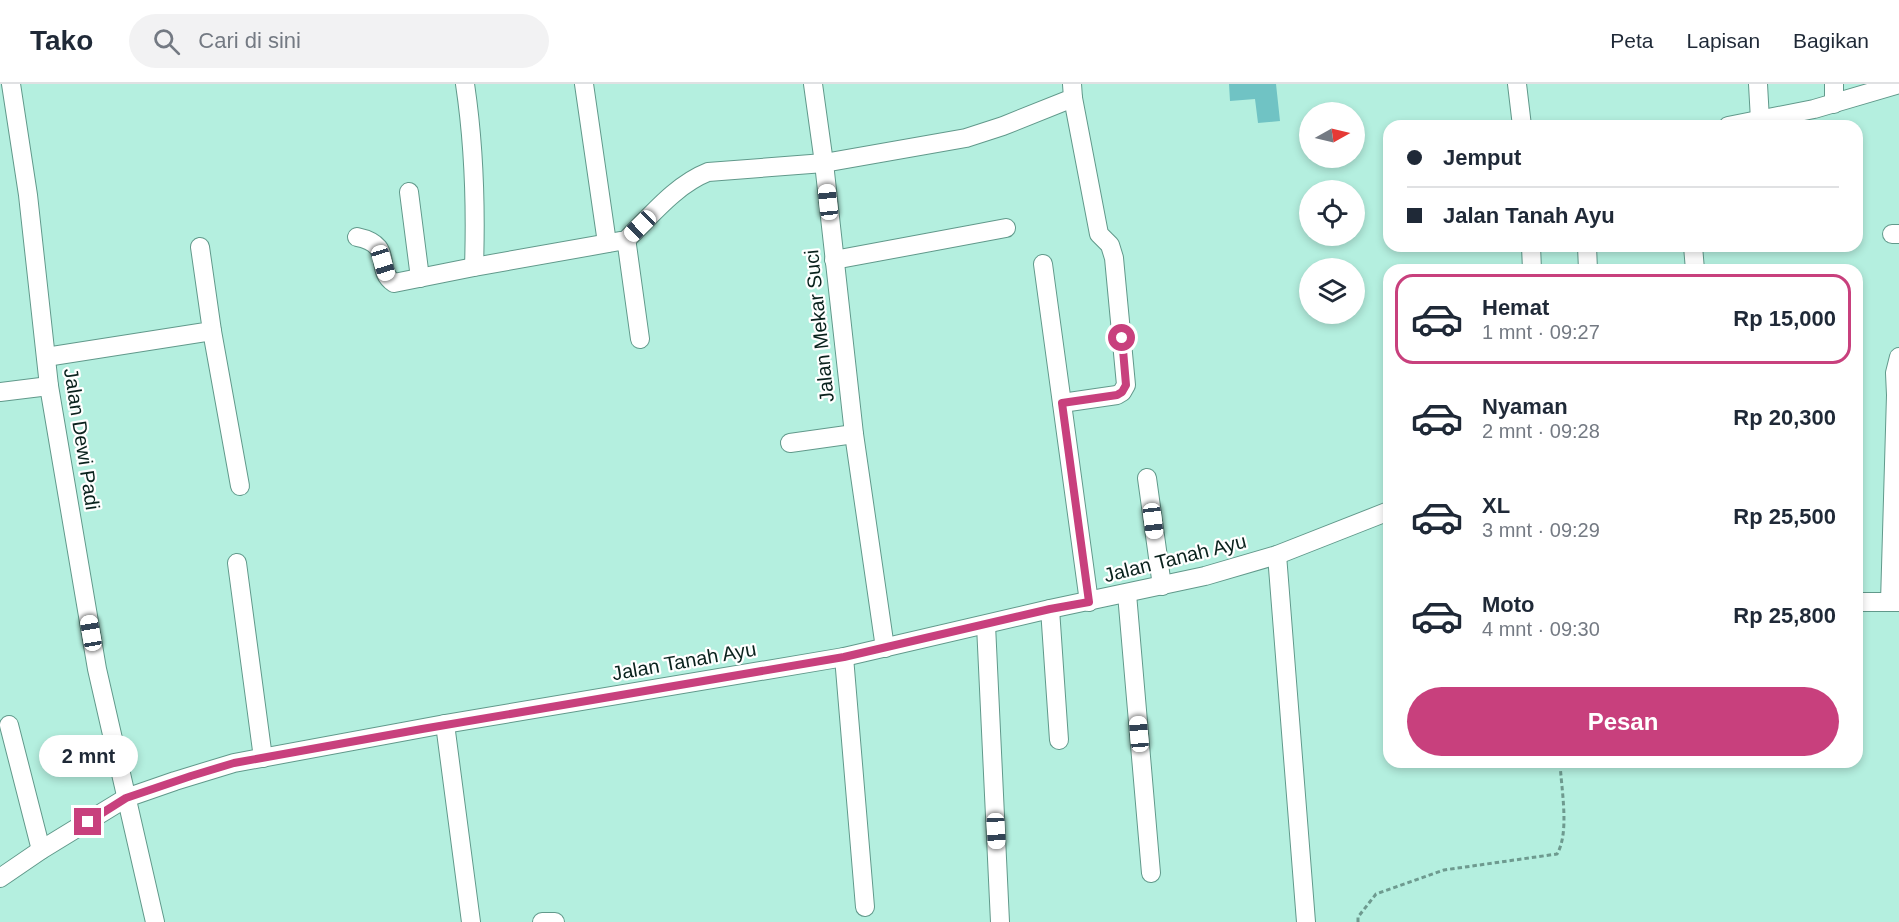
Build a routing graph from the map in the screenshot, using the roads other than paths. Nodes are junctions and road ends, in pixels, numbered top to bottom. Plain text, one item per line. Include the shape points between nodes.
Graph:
1 (11, 84) edge
2 (465, 84) edge
3 (584, 84) edge
4 (813, 84) edge
5 (1517, 84) edge
6 (1758, 84) edge
7 (1834, 84) edge
8 (1899, 84) edge
9 (1073, 91) edge
10 (1834, 104) junction
11 (1521, 120) edge
12 (1760, 120) joint
13 (824, 163) junction
14 (409, 192) dead end
15 (1006, 228) dead end
16 (357, 237) dead end
17 (616, 242) junction
18 (200, 247) dead end
19 (834, 260) junction
20 (1043, 264) dead end
21 (474, 267) junction
22 (420, 278) junction
23 (212, 331) junction
24 (640, 339) dead end
25 (46, 357) junction
26 (1899, 357) edge
27 (50, 386) junction
28 (0, 392) edge
29 (1898, 395) edge
30 (1062, 403) junction
31 (854, 434) junction
32 (790, 443) dead end
33 (1147, 478) dead end
34 (240, 486) dead end
35 (1383, 513) edge
36 (1277, 555) junction
37 (237, 563) dead end
38 (1162, 586) junction
39 (1127, 594) junction
40 (1089, 602) junction
41 (1863, 602) edge
42 (1895, 602) edge
43 (1050, 609) junction
44 (986, 626) junction
45 (885, 648) junction
46 (844, 657) junction
47 (445, 724) junction
48 (9, 725) dead end
49 (1059, 740) dead end
50 (263, 758) junction
51 (126, 798) junction
52 (41, 850) junction
53 (1151, 873) dead end
54 (0, 878) edge
55 (865, 907) dead end
56 (155, 922) edge
57 (471, 922) edge
58 (542, 922) edge
59 (555, 922) edge
60 (1000, 922) edge
61 (1306, 922) edge

1 - 25 street, Jalan Dewi Padi
2 - 21 street via 474,177
3 - 17 street
4 - 13 street, Jalan Mekar Suci
5 - 11 street
6 - 12 street
7 - 10 street
8 - 10 street
9 - 13 street via 1003,126 966,138
9 - 30 street via 1099,234 1110,245 1114,258 1126,385 1117,395
10 - 12 street
13 - 17 street via 708,172 693,178
13 - 19 street, Jalan Mekar Suci
14 - 22 street
15 - 19 street
16 - 22 street via 374,242 379,248 390,282
17 - 21 street
17 - 24 street via 627,245
18 - 23 street
19 - 31 street, Jalan Mekar Suci
20 - 30 street
21 - 22 street
23 - 25 street
23 - 34 street
25 - 27 street, Jalan Dewi Padi
26 - 29 street via 1895,373
27 - 28 street
27 - 51 street, Jalan Dewi Padi via 97,669
29 - 42 street
30 - 40 street
31 - 32 street
31 - 45 street, Jalan Mekar Suci
33 - 38 street
35 - 36 street, Jalan Tanah Ayu
36 - 38 street, Jalan Tanah Ayu
36 - 61 street
37 - 50 street
38 - 39 street, Jalan Tanah Ayu
39 - 40 street, Jalan Tanah Ayu
39 - 53 street
40 - 43 street, Jalan Tanah Ayu
41 - 42 street
43 - 44 street, Jalan Tanah Ayu
43 - 49 street
44 - 45 street, Jalan Tanah Ayu
44 - 60 street
45 - 46 street, Jalan Tanah Ayu
46 - 47 street, Jalan Tanah Ayu
46 - 55 street
47 - 50 street, Jalan Tanah Ayu
47 - 57 street
48 - 52 street
50 - 51 street, Jalan Tanah Ayu via 206,771
51 - 52 street, Jalan Tanah Ayu
51 - 56 street, Jalan Dewi Padi
52 - 54 street, Jalan Tanah Ayu
58 - 59 street

